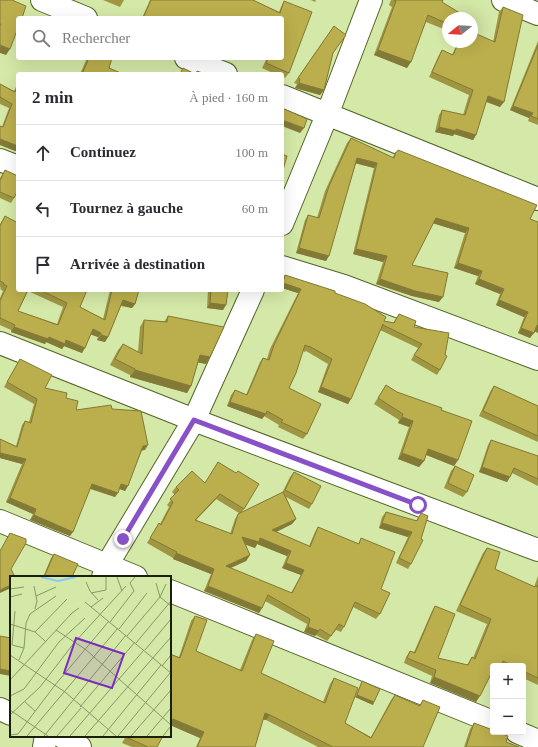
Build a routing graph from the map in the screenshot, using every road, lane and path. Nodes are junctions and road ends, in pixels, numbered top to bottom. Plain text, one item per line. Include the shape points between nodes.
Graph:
1 (42, 0) edge
2 (371, 0) edge
3 (503, 0) edge
4 (538, 14) edge
5 (81, 16) edge
6 (191, 60) edge
7 (221, 72) edge
8 (284, 97) edge
9 (328, 115) junction
10 (0, 160) edge
11 (16, 166) edge
12 (538, 199) edge
13 (284, 219) edge
14 (284, 269) edge
15 (253, 292) edge
16 (0, 343) edge
17 (538, 359) edge
18 (194, 420) junction
19 (0, 521) edge
20 (538, 550) edge
21 (105, 571) edge
22 (131, 576) edge
23 (171, 591) edge
24 (0, 709) edge
25 (10, 714) edge
26 (490, 721) edge
27 (524, 735) edge
28 (46, 737) edge
29 (63, 737) edge
30 (538, 741) edge
31 (44, 747) edge
32 (80, 747) edge

1 - 5 street
2 - 9 street
3 - 4 street
6 - 7 street
8 - 9 street
9 - 12 street
9 - 13 street
10 - 11 street
14 - 17 street via 344,286
15 - 18 street
16 - 18 street
18 - 20 street
18 - 21 street
19 - 21 street
21 - 22 street
23 - 26 street
24 - 25 street
27 - 30 street
28 - 31 street
29 - 32 street

